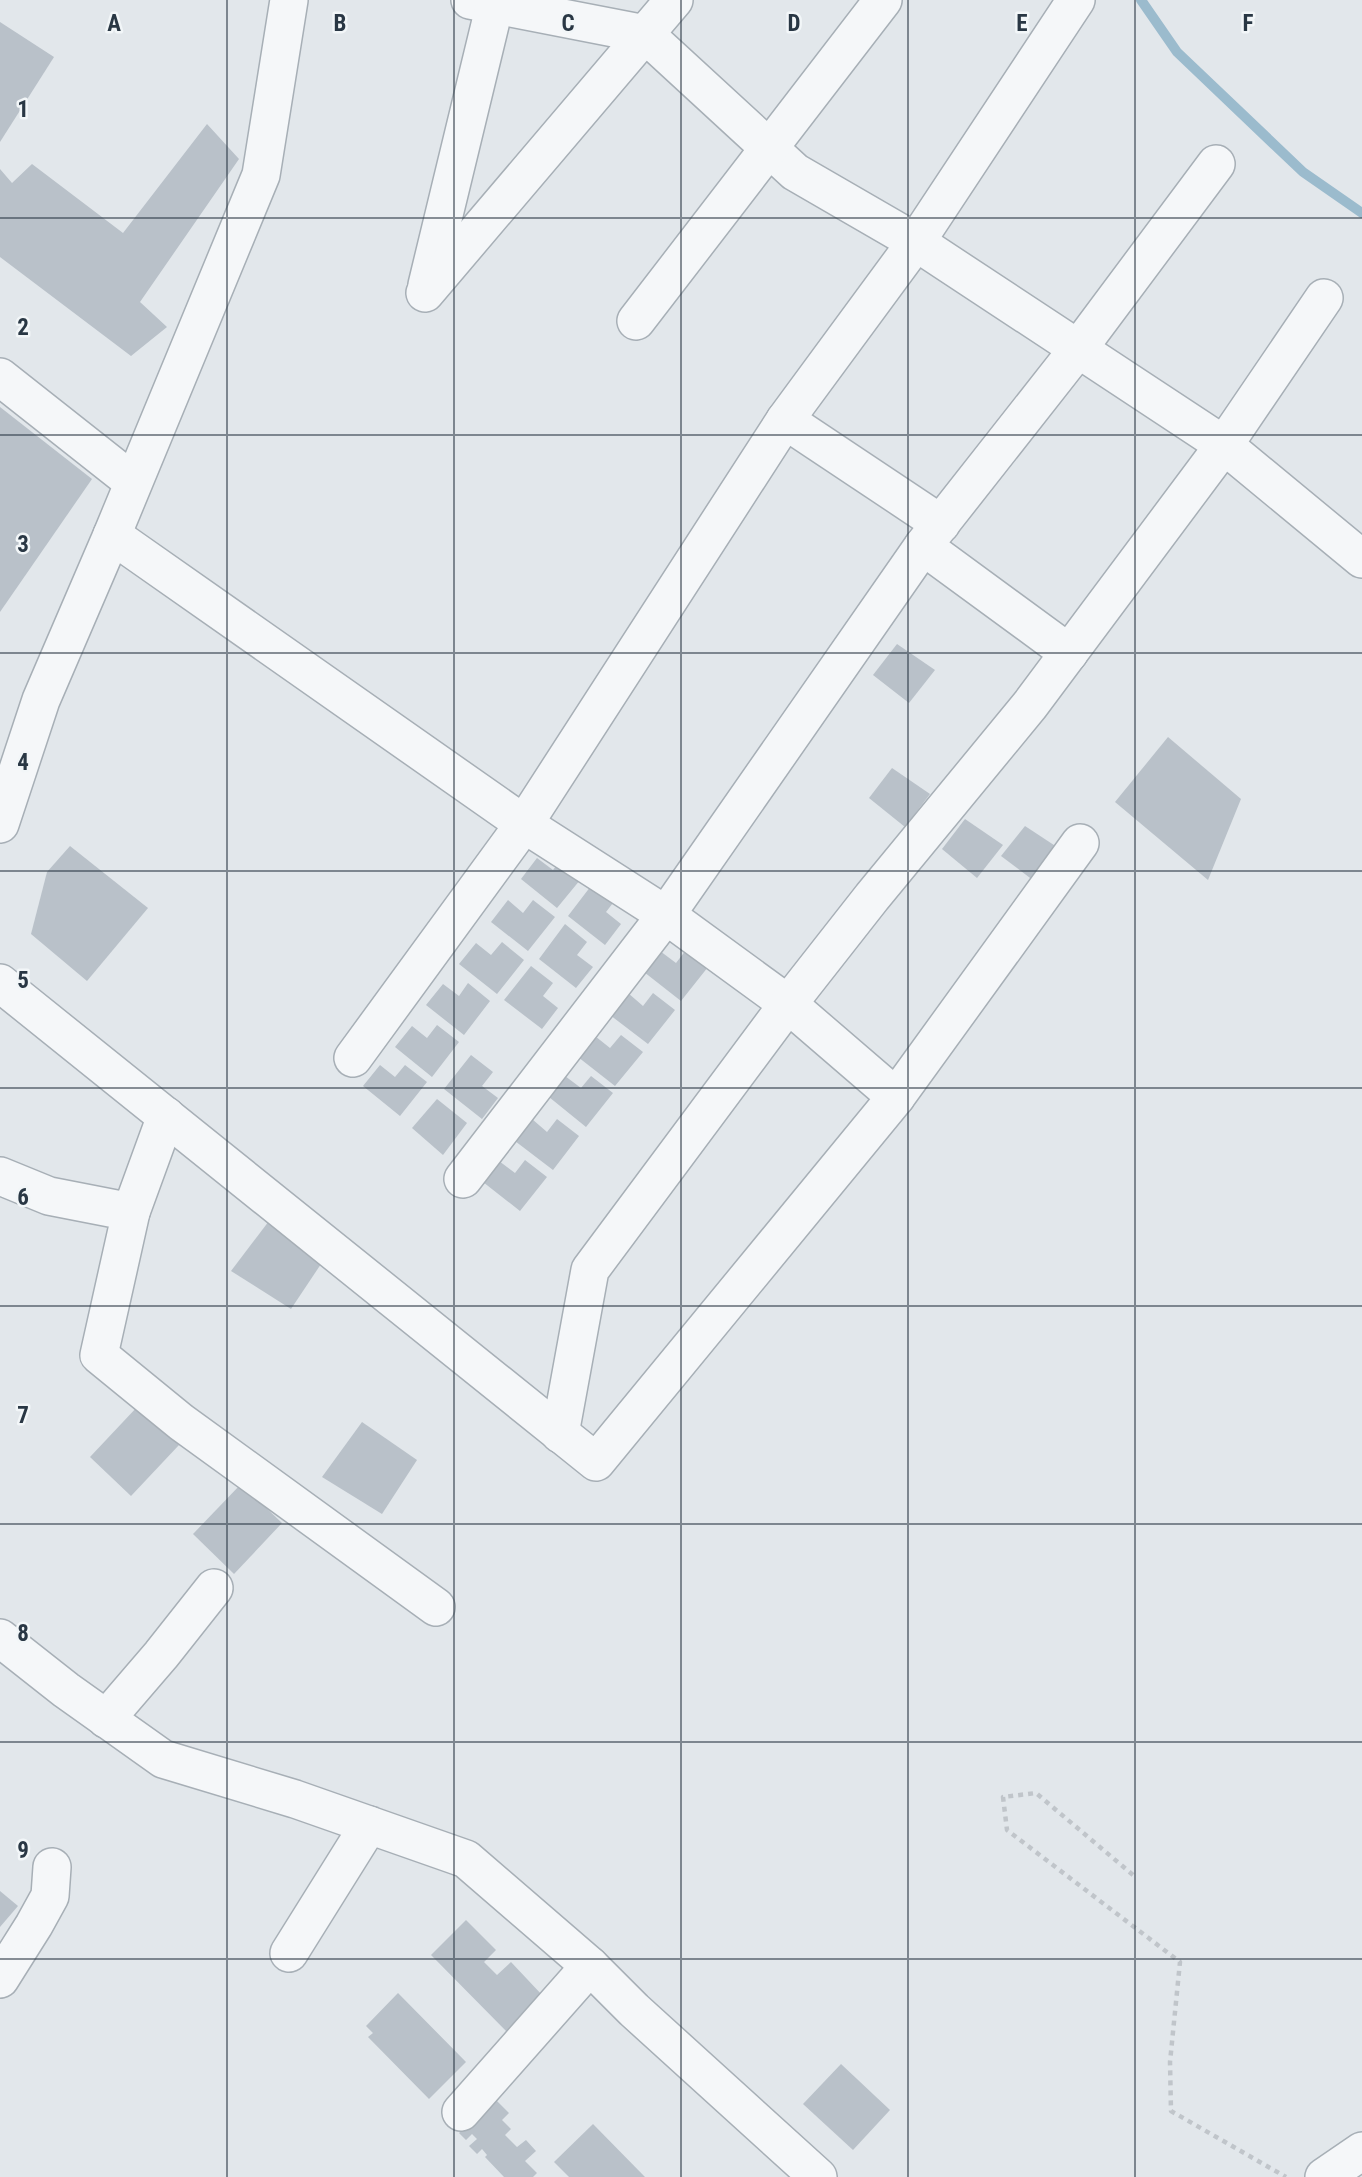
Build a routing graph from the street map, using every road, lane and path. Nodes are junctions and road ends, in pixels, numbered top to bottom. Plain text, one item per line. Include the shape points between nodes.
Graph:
1 (289, 0) edge
2 (674, 0) edge
3 (883, 0) edge
4 (1076, 0) edge
5 (487, 2) edge
6 (645, 34) junction
7 (770, 148) junction
8 (1216, 164) dead end
9 (916, 242) junction
10 (1324, 298) dead end
11 (636, 321) dead end
12 (1078, 349) junction
13 (0, 377) edge
14 (785, 419) junction
15 (1224, 445) junction
16 (133, 482) junction
17 (932, 535) junction
18 (113, 536) junction
19 (1362, 559) edge
20 (1069, 653) junction
21 (0, 824) edge
22 (524, 824) junction
23 (1080, 843) dead end
24 (666, 915) junction
25 (0, 983) edge
26 (788, 1004) junction
27 (353, 1058) dead end
28 (896, 1097) junction
29 (166, 1116) junction
30 (0, 1176) edge
31 (463, 1178) dead end
32 (131, 1212) junction
33 (560, 1434) junction
34 (214, 1588) dead end
35 (436, 1608) dead end
36 (0, 1638) edge
37 (106, 1719) junction
38 (369, 1825) junction
39 (52, 1867) dead end
40 (1133, 1875) dead end
41 (289, 1953) dead end
42 (590, 1966) junction
43 (0, 1979) edge
44 (461, 2112) dead end
45 (1362, 2151) edge
46 (818, 2177) edge
47 (1286, 2177) edge
48 (1324, 2177) edge

1 - 16 street via 261,174
2 - 6 street
3 - 7 street
4 - 9 street
5 - 6 street
5 - 6 street via 425,293
6 - 7 street
7 - 9 street via 795,172
7 - 11 street
8 - 12 street
9 - 12 street
9 - 14 street
10 - 15 street
12 - 15 street
12 - 17 street
13 - 16 street
14 - 17 street
14 - 22 street
15 - 19 street
15 - 20 street
16 - 18 street
17 - 20 street
17 - 24 street
18 - 21 street via 41,699
18 - 22 street
20 - 26 street
22 - 24 street
22 - 27 street
23 - 28 street
24 - 26 street
24 - 31 street
25 - 29 street
26 - 28 street
26 - 33 street via 590,1270
28 - 33 street via 596,1462
29 - 32 street
29 - 33 street
30 - 32 street via 49,1195
32 - 35 street via 99,1355 181,1422
34 - 37 street
36 - 37 street
37 - 38 street via 163,1759
38 - 41 street
38 - 42 street via 466,1859
39 - 43 street via 50,1896
40 - 47 path via 1037,1793 1003,1797 1007,1830 1180,1962 1170,2062 1171,2111
42 - 44 street
42 - 46 street
45 - 48 street

